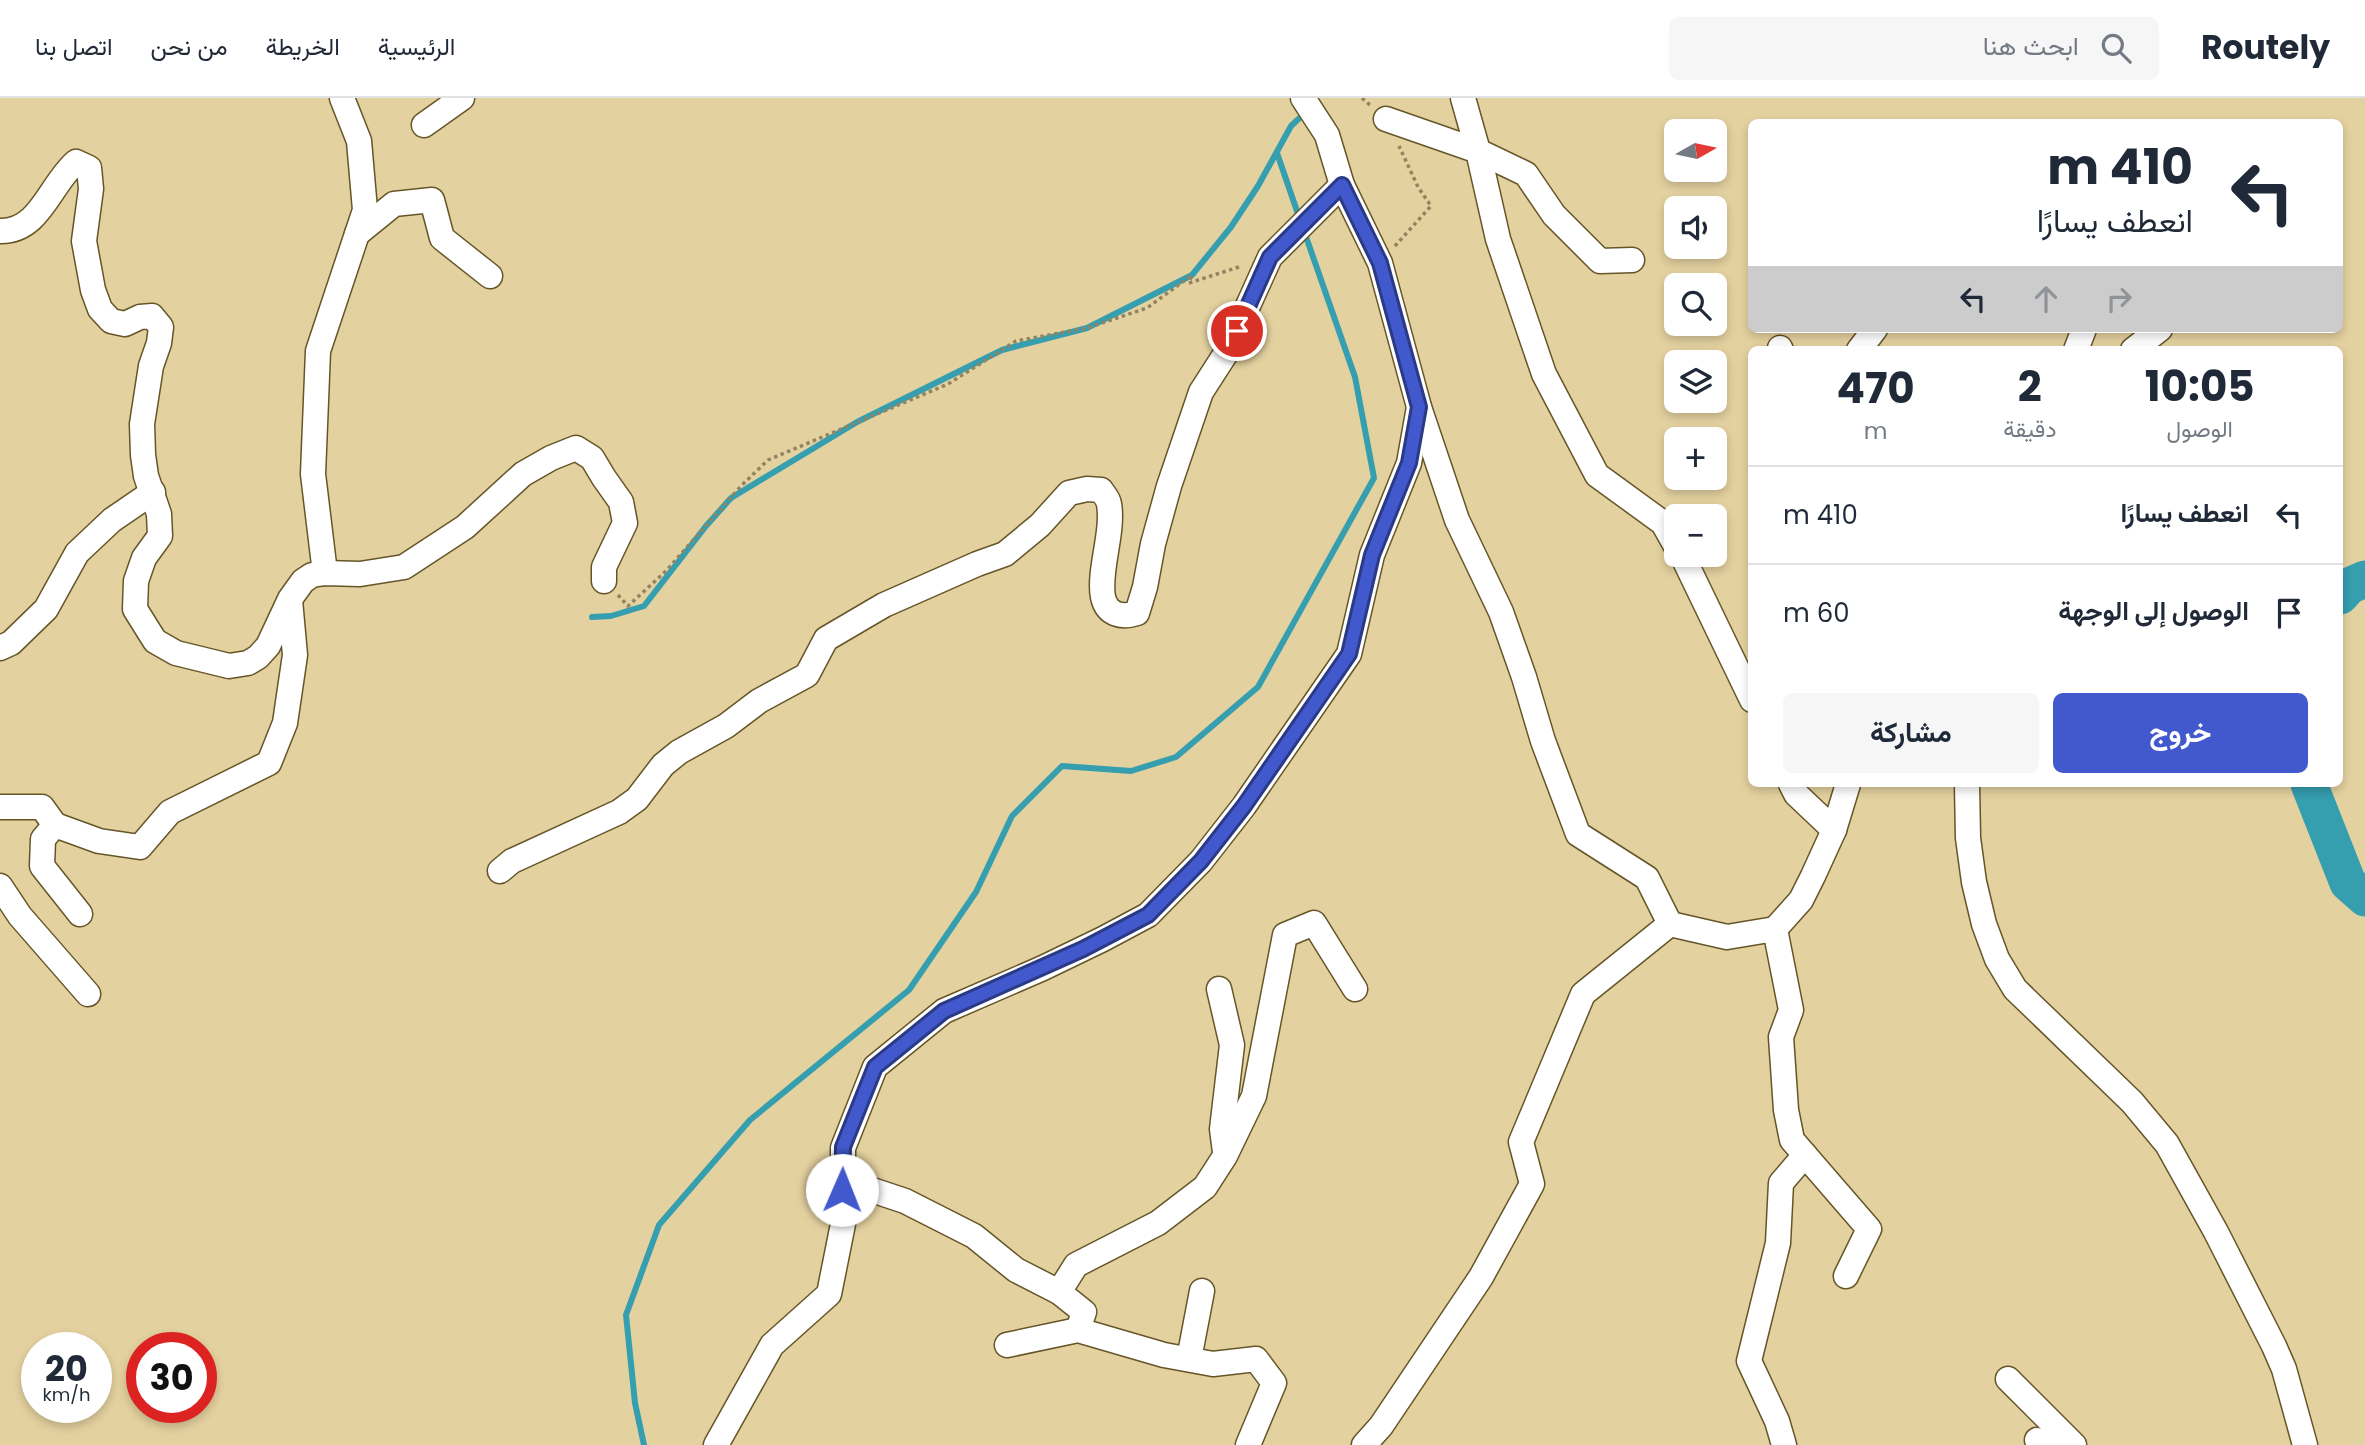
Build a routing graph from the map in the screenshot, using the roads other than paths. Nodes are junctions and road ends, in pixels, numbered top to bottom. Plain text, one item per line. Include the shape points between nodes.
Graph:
1 (342, 98) edge
2 (462, 98) edge
3 (1303, 98) edge
4 (1464, 98) edge
5 (1386, 119) road end
6 (424, 125) dead end
7 (1479, 152) junction
8 (1342, 185) junction
9 (0, 231) edge
10 (356, 234) junction
11 (1632, 260) dead end
12 (490, 276) dead end
13 (2156, 333) edge
14 (2138, 346) edge
15 (1419, 407) junction
16 (153, 492) junction
17 (1664, 525) edge
18 (1688, 567) edge
19 (325, 573) junction
20 (604, 581) road end
21 (290, 599) junction
22 (0, 648) edge
23 (1748, 692) edge
24 (1792, 787) edge
25 (1847, 787) edge
26 (1967, 787) edge
27 (0, 807) edge
28 (55, 825) junction
29 (1834, 830) junction
30 (500, 871) dead end
31 (0, 886) edge
32 (80, 914) dead end
33 (1670, 925) junction
34 (1775, 929) junction
35 (1219, 989) dead end
36 (1355, 989) dead end
37 (88, 994) dead end
38 (1805, 1155) junction
39 (1225, 1156) junction
40 (842, 1190) junction
41 (1846, 1276) dead end
42 (1059, 1292) junction
43 (1202, 1292) dead end
44 (1078, 1330) junction
45 (1007, 1345) dead end
46 (1189, 1359) junction
47 (2008, 1379) dead end
48 (716, 1445) edge
49 (1248, 1445) edge
50 (1364, 1445) edge
51 (1784, 1445) edge
52 (2074, 1445) edge
53 (2305, 1445) edge

1 - 10 street via 359,141 365,210
2 - 6 street
3 - 8 street via 1326,135
4 - 7 street
5 - 7 street
7 - 11 street via 1526,174 1554,215 1600,261
7 - 17 street via 1498,239 1544,374 1597,475
8 - 15 street via 1380,263
8 - 30 street via 1270,257 1228,350 1200,392 1169,486 1137,613 1125,617 1110,611 1103,598 1109,500 1101,490 1069,493 1006,554 884,605 826,639 807,675 679,752 620,813 512,861
9 - 16 street via 12,231 29,222 76,162 89,168 84,242 100,309 111,321 125,324 152,316 161,327 142,424 146,476
10 - 12 street via 394,204 432,200 442,238
10 - 19 street via 318,351 313,474
13 - 14 street
15 - 33 street via 1457,520 1501,612 1578,834 1647,878
15 - 40 street via 1409,463 1372,555 1349,654 1244,806 1201,861 1148,915 944,1011 875,1067 843,1147
16 - 21 street via 160,536 144,558 136,581 135,609 155,641 200,660 229,666 247,663 268,646
16 - 22 street via 112,520 77,553 46,610 12,643
18 - 23 street
19 - 20 street via 360,574 404,567 465,527 523,474 576,447 592,458 621,502 625,523 604,567
19 - 21 street via 303,580
21 - 28 street via 295,655 285,723 269,764 170,812 140,847 99,841
24 - 29 street
25 - 29 street
26 - 53 street via 1974,882 1997,959 2015,989 2132,1102 2167,1144 2279,1357
27 - 28 street via 42,807
28 - 32 street via 43,839 42,866
29 - 34 street via 1801,900
31 - 37 street
33 - 34 street via 1727,937
33 - 50 street via 1583,994 1521,1142 1532,1184 1480,1277
34 - 38 street via 1791,1010 1781,1037 1786,1110 1792,1140
35 - 39 street via 1232,1045 1222,1129
36 - 39 street via 1314,923 1285,935 1254,1096
38 - 41 street via 1869,1229
38 - 51 street via 1782,1183 1778,1243 1749,1361
39 - 42 street via 1205,1187 1158,1223 1076,1265
40 - 42 street via 860,1186 905,1201 974,1236 1016,1270
40 - 48 street via 843,1224 829,1294 772,1345
42 - 44 street via 1084,1312
43 - 46 street
44 - 45 street
44 - 46 street
46 - 49 street via 1213,1364 1256,1359 1274,1383
47 - 52 street

